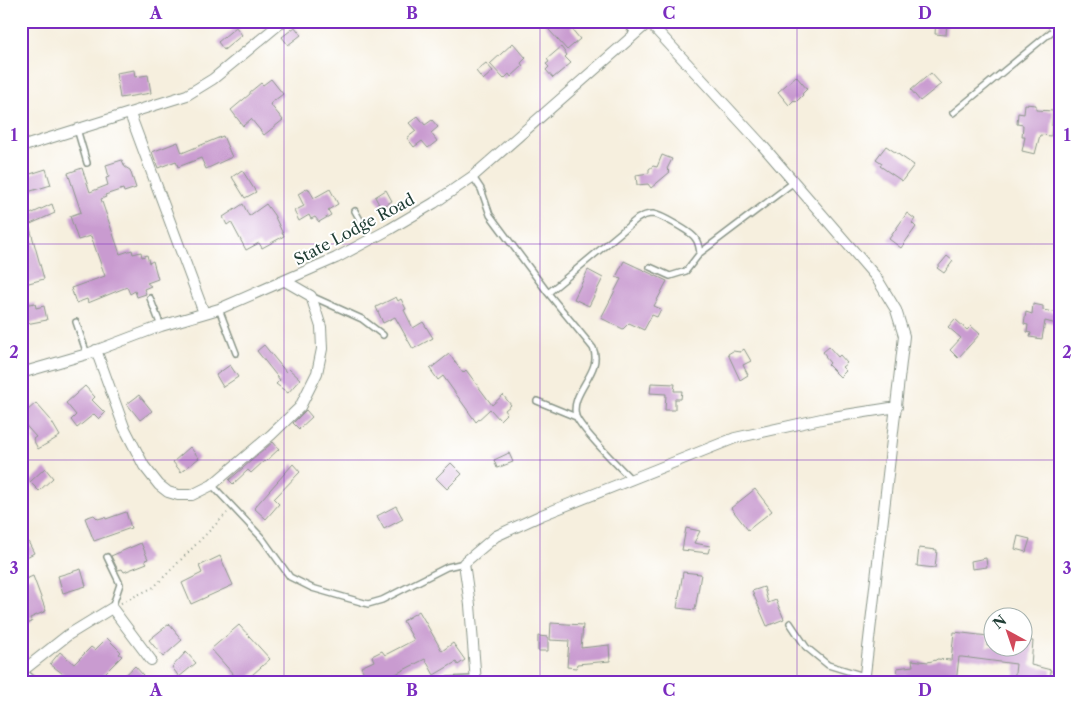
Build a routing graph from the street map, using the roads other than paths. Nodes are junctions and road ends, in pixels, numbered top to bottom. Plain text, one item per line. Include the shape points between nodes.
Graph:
1 (283, 21) edge
2 (624, 21) edge
3 (650, 21) edge
4 (1055, 28) edge
5 (636, 34) junction
6 (130, 114) junction
7 (953, 114) dead end
8 (77, 129) junction
9 (21, 147) edge
10 (87, 162) dead end
11 (472, 176) junction
12 (794, 182) junction
13 (355, 211) dead end
14 (371, 239) junction
15 (700, 253) junction
16 (650, 267) dead end
17 (285, 281) junction
18 (548, 293) junction
19 (311, 296) junction
20 (150, 298) dead end
21 (219, 309) junction
22 (204, 314) junction
23 (76, 322) dead end
24 (161, 326) junction
25 (383, 335) dead end
26 (91, 352) junction
27 (236, 353) dead end
28 (21, 373) edge
29 (537, 400) dead end
30 (897, 407) junction
31 (576, 417) junction
32 (632, 480) junction
33 (212, 486) junction
34 (107, 558) dead end
35 (464, 563) junction
36 (112, 608) junction
37 (790, 623) dead end
38 (151, 660) dead end
39 (22, 671) edge
40 (865, 680) edge
41 (425, 681) dead end
42 (476, 681) edge
43 (38, 683) edge

1 - 6 street via 198,90
2 - 5 lane
3 - 5 street, State Lodge Road
3 - 12 street
4 - 7 lane
5 - 11 street, State Lodge Road
6 - 8 street
6 - 22 street
8 - 9 street
8 - 10 lane
11 - 14 street, State Lodge Road via 434,203
11 - 18 lane via 481,189 490,215
12 - 15 lane
12 - 30 street via 876,278 896,310 904,336
13 - 14 lane
14 - 17 street, State Lodge Road
15 - 16 lane via 686,271 670,276
15 - 18 lane via 694,236 662,217 646,215
17 - 19 street
17 - 21 street, State Lodge Road
18 - 31 lane via 596,354 576,401
19 - 25 lane via 362,319
19 - 33 street via 321,328 322,349 317,373 300,407
20 - 24 lane
21 - 22 street, State Lodge Road
21 - 27 lane
22 - 24 street, State Lodge Road
23 - 26 lane
24 - 26 street, State Lodge Road
26 - 28 street, State Lodge Road
26 - 33 street via 137,454 159,485 178,495 192,495
29 - 31 lane
30 - 32 street via 826,418 735,438
30 - 40 street
31 - 32 lane
32 - 35 street via 496,536
33 - 35 lane via 271,548 290,576 312,588 354,601 368,604 382,600 446,567
34 - 36 lane via 120,584
35 - 42 street
36 - 38 street
36 - 39 street via 68,635
37 - 40 lane via 806,647 828,665
39 - 43 lane
41 - 42 lane

